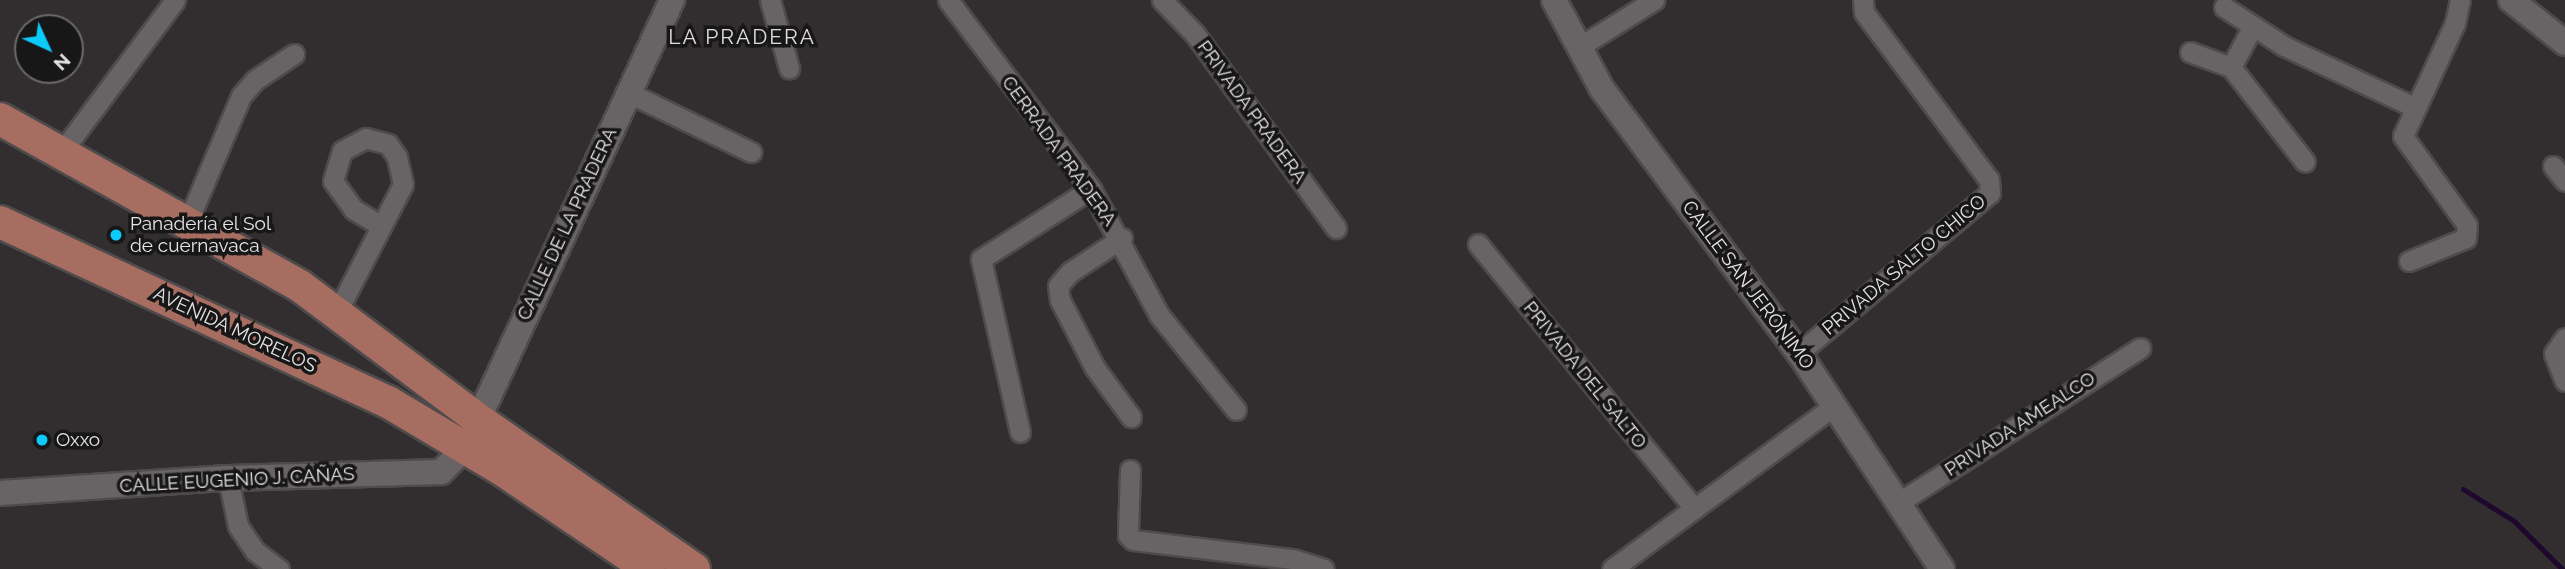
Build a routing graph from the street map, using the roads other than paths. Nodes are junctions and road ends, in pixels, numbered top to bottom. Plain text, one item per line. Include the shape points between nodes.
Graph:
1 (175, 0) edge
2 (672, 0) edge
3 (770, 0) edge
4 (948, 0) edge
5 (1162, 0) edge
6 (1554, 0) edge
7 (1654, 0) edge
8 (1863, 0) edge
9 (2460, 0) edge
10 (2476, 0) edge
11 (2511, 0) edge
12 (2224, 7) dead end
13 (2455, 23) junction
14 (2253, 26) junction
15 (2565, 43) edge
16 (1579, 47) junction
17 (2190, 52) dead end
18 (295, 54) dead end
19 (2231, 66) junction
20 (789, 68) dead end
21 (627, 92) junction
22 (2414, 107) junction
23 (0, 119) edge
24 (751, 152) dead end
25 (60, 154) junction
26 (2305, 162) dead end
27 (2553, 166) dead end
28 (2565, 181) edge
29 (1091, 190) junction
30 (188, 221) junction
31 (0, 222) edge
32 (381, 226) dead end
33 (1336, 228) dead end
34 (1122, 238) junction
35 (1478, 244) dead end
36 (2409, 261) dead end
37 (337, 312) junction
38 (2559, 346) edge
39 (2140, 348) dead end
40 (1799, 353) junction
41 (2565, 381) edge
42 (1835, 405) junction
43 (1236, 410) dead end
44 (1131, 417) dead end
45 (478, 419) junction
46 (1020, 432) dead end
47 (465, 448) junction
48 (1130, 470) dead end
49 (228, 478) junction
50 (0, 492) edge
51 (1901, 501) junction
52 (1692, 505) junction
53 (279, 569) edge
54 (649, 569) edge
55 (694, 569) edge
56 (1323, 569) edge
57 (1612, 569) edge
58 (1942, 569) edge

1 - 25 street
2 - 21 street, CALLE DE LA PRADERA
3 - 20 street
4 - 29 street, CERRADA PRADERA
5 - 33 street, PRIVADA PRADERA via 1195,34
6 - 16 street, CALLE SAN JERÓNIMO
7 - 16 street
8 - 40 street, PRIVADA SALTO CHICO via 1864,12 1989,180 1990,193
9 - 13 street
10 - 13 street
11 - 15 street
12 - 14 street
13 - 22 street
14 - 19 street
14 - 22 street
16 - 40 street, CALLE SAN JERÓNIMO via 1602,89
17 - 19 street
18 - 30 street via 255,80 241,96
19 - 26 street
21 - 24 street
21 - 45 street, CALLE DE LA PRADERA
22 - 36 street via 2403,136 2467,225 2466,237 2459,243
23 - 25 main road
25 - 30 main road
27 - 28 street
29 - 34 street, CERRADA PRADERA
29 - 46 street via 981,259
30 - 37 main road
31 - 47 main road, AVENIDA MORELOS via 269,344 388,402
32 - 37 street
34 - 43 street, CERRADA PRADERA via 1159,315
34 - 44 street via 1070,272 1058,286 1060,300 1095,368
35 - 52 street, PRIVADA DEL SALTO
37 - 45 main road
38 - 41 street
39 - 51 street, PRIVADA AMEALCO
40 - 42 street, CALLE SAN JERÓNIMO
42 - 51 street, CALLE SAN JERÓNIMO
42 - 52 street
45 - 47 street, CALLE DE LA PRADERA
45 - 55 main road
47 - 49 street, CALLE EUGENIO J. CAÑAS via 442,472
47 - 54 main road, AVENIDA MORELOS
48 - 56 street via 1128,535 1133,540 1293,559
49 - 50 street, CALLE EUGENIO J. CAÑAS
49 - 53 street via 238,526 255,551
51 - 58 street, CALLE SAN JERÓNIMO
52 - 57 street

